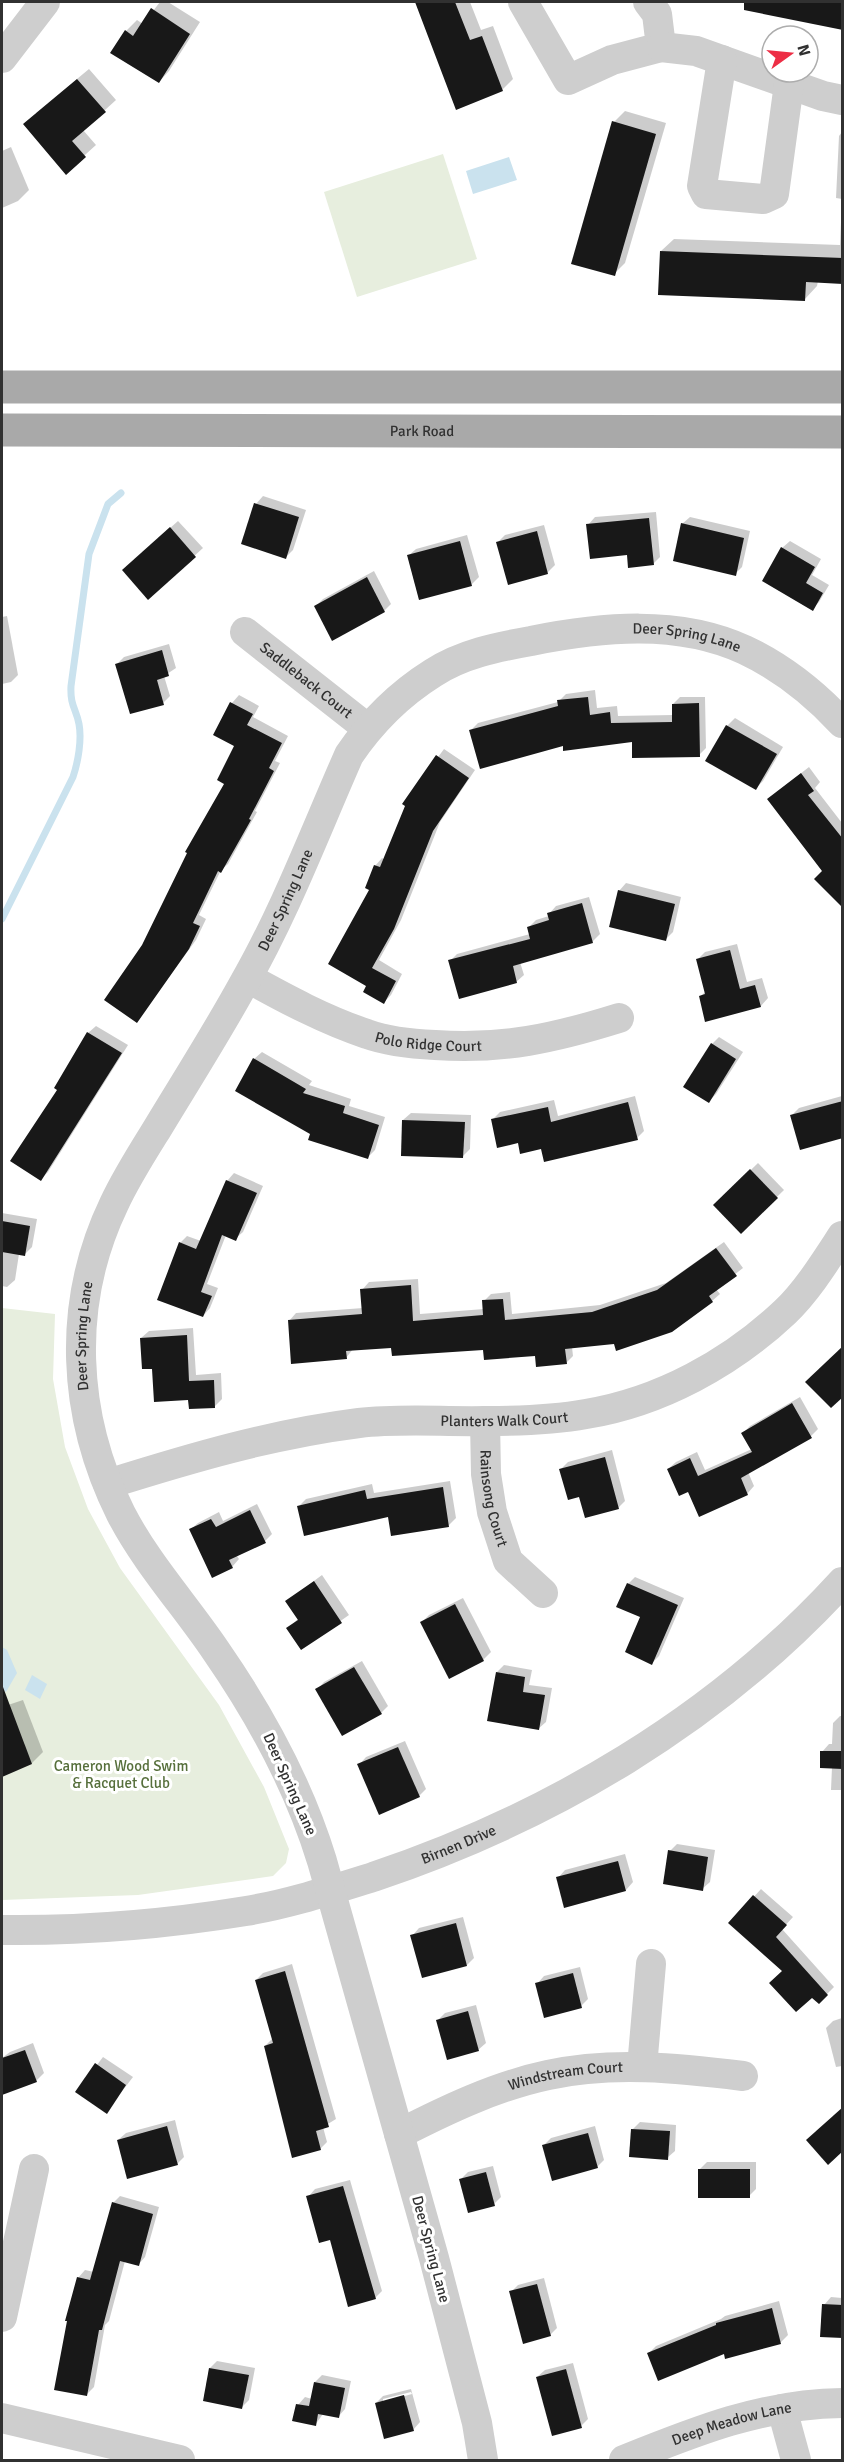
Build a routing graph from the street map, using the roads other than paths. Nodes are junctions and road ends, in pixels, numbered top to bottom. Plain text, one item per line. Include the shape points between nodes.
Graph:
1 (45, 2) edge
2 (523, 2) edge
3 (648, 2) edge
4 (661, 47) junction
5 (2, 58) edge
6 (722, 60) junction
7 (760, 74) edge
8 (789, 84) joint
9 (843, 100) edge
10 (2, 387) edge
11 (843, 387) edge
12 (2, 430) edge
13 (843, 432) edge
14 (245, 632) dead end
15 (843, 723) edge
16 (368, 728) junction
17 (248, 978) junction
18 (619, 1018) dead end
19 (843, 1236) edge
20 (485, 1421) junction
21 (108, 1484) junction
22 (843, 1582) edge
23 (543, 1593) dead end
24 (330, 1891) junction
25 (2, 1930) edge
26 (651, 1964) dead end
27 (642, 2067) junction
28 (743, 2076) dead end
29 (399, 2134) junction
30 (34, 2169) dead end
31 (2, 2318) edge
32 (843, 2403) edge
33 (782, 2409) junction
34 (2, 2418) edge
35 (180, 2460) edge
36 (483, 2460) edge
37 (624, 2460) edge
38 (796, 2460) edge

1 - 5 street
2 - 4 street via 568,80 612,60
3 - 4 street via 657,14
4 - 6 street via 696,51
6 - 7 street
6 - 8 street via 702,186 706,194 763,199 774,194
8 - 9 street
10 - 11 main road
12 - 13 main road, Park Road
14 - 16 street, Saddleback Court
15 - 16 street, Deer Spring Lane via 780,670 744,650 700,636 634,627 489,649 434,672 409,689
16 - 17 street, Deer Spring Lane via 350,755
17 - 18 street, Polo Ridge Court via 368,1035 412,1044 465,1048 520,1044
17 - 21 street, Deer Spring Lane via 123,1186 96,1249 81,1332 80,1376 87,1421
19 - 20 street, Planters Walk Court via 786,1311 729,1358 705,1371 632,1403 586,1414
20 - 21 street, Planters Walk Court via 391,1420 283,1434 208,1452
20 - 23 street, Rainsong Court via 484,1450 492,1512 508,1561
21 - 24 street, Deer Spring Lane via 145,1556 215,1650 274,1745 302,1805
22 - 24 street, Birnen Drive via 796,1630 733,1683 630,1757 544,1807 468,1842
24 - 25 street, Birnen Drive via 246,1911 154,1923
24 - 29 street, Deer Spring Lane
26 - 27 street
27 - 28 street, Windstream Court
27 - 29 street, Windstream Court via 590,2068 547,2075 497,2090
29 - 36 street, Deer Spring Lane via 477,2423
30 - 31 street
32 - 33 street, Deep Meadow Lane
33 - 37 street, Deep Meadow Lane via 698,2430
33 - 38 street
34 - 35 street

